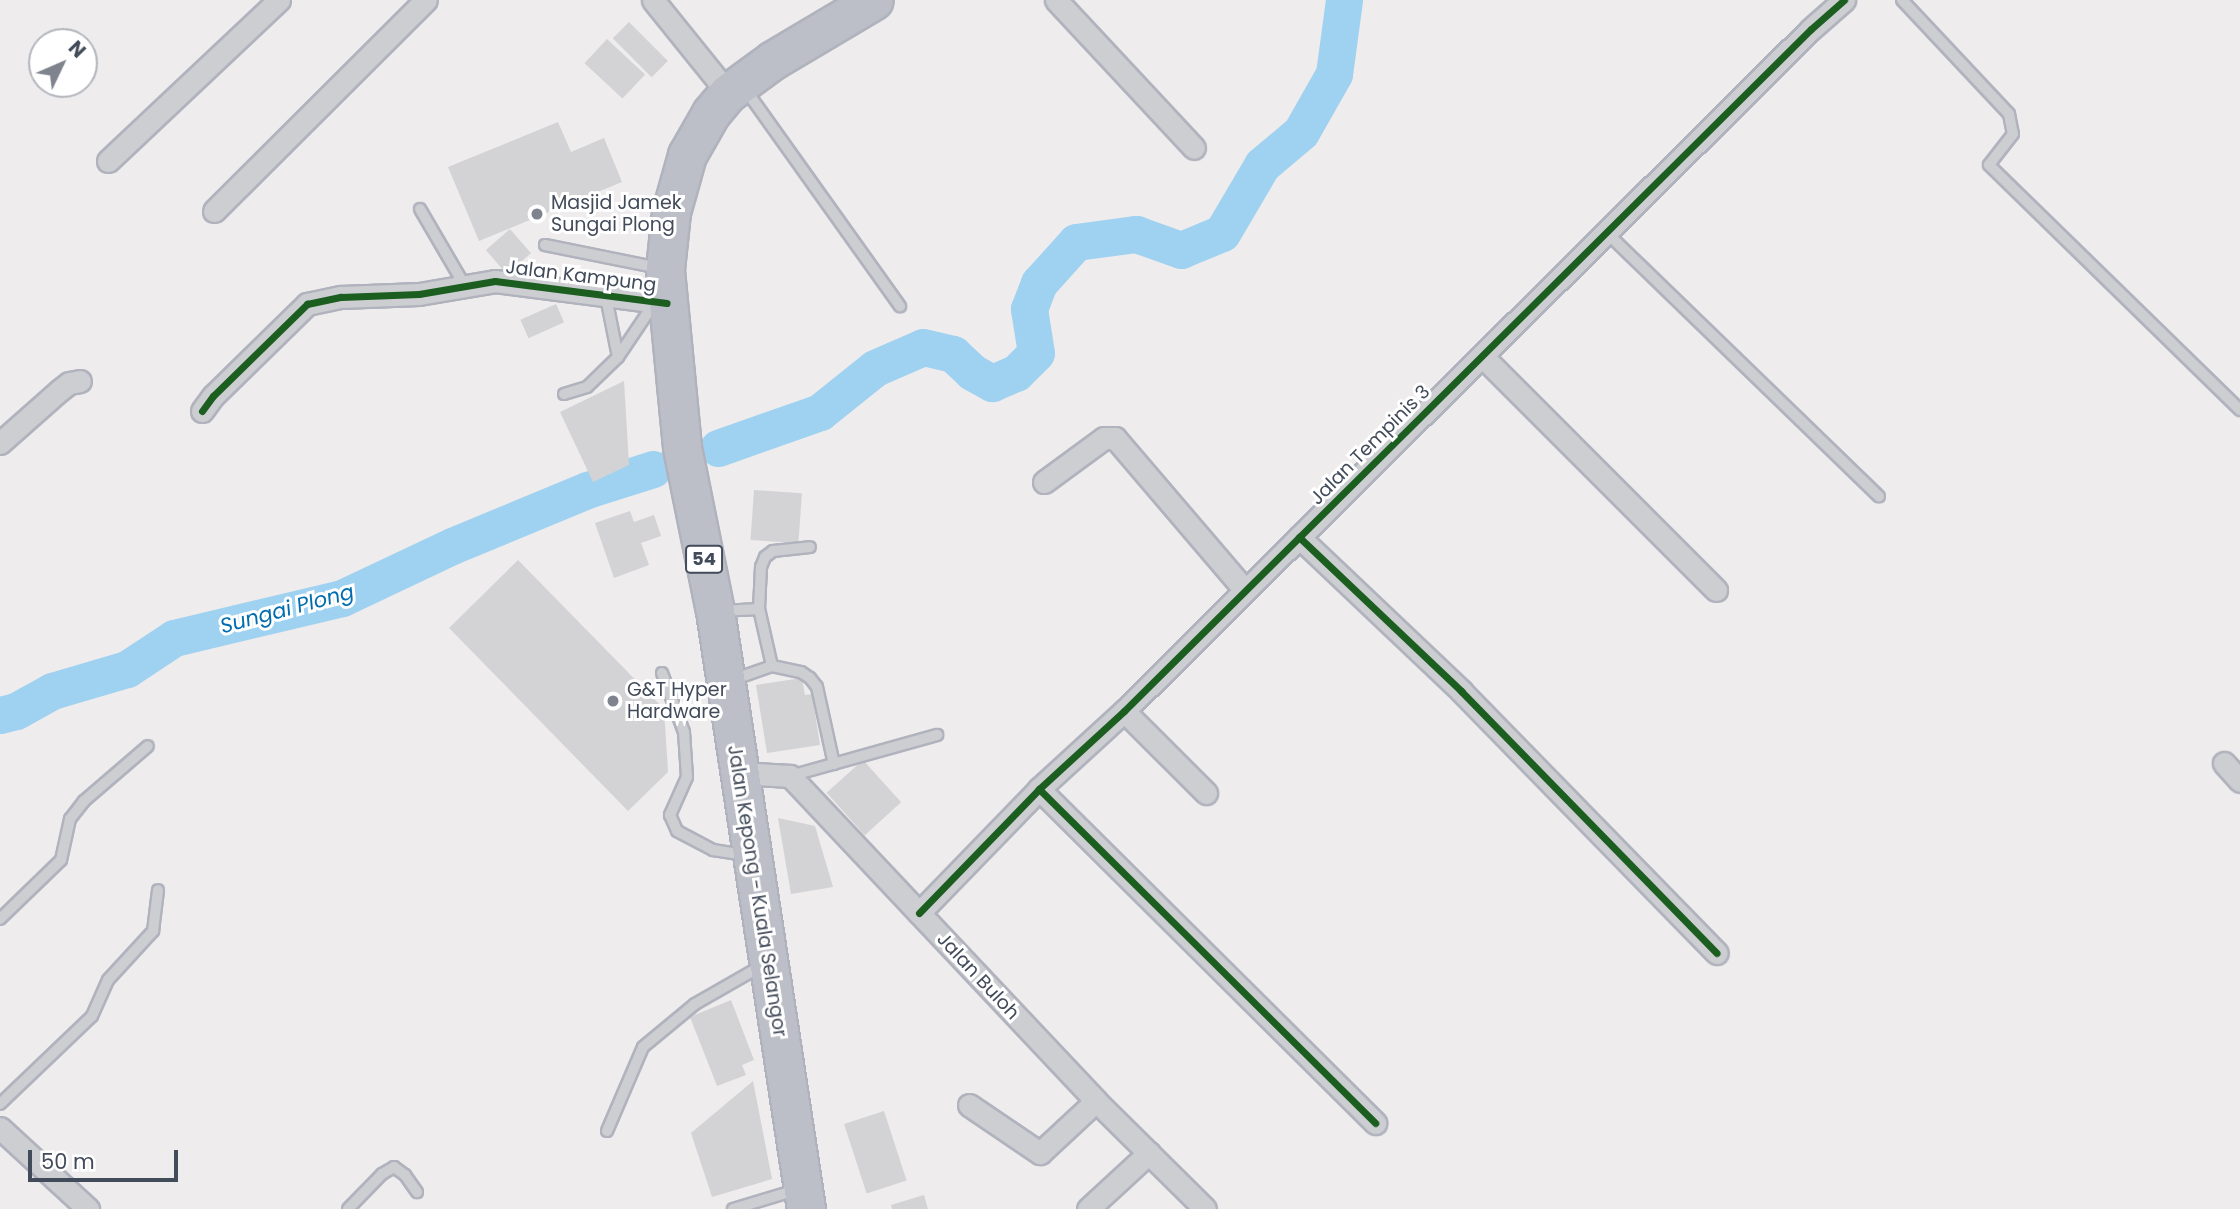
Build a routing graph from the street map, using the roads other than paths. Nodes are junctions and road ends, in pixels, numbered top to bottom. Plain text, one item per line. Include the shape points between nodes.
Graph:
1 (279, 0) edge
2 (426, 0) edge
3 (653, 0) edge
4 (874, 0) edge
5 (1056, 0) edge
6 (1844, 0) edge
7 (1902, 0) edge
8 (734, 88) junction
9 (1194, 148) dead end
10 (108, 161) dead end
11 (420, 209) dead end
12 (214, 211) dead end
13 (1606, 232) junction
14 (545, 245) dead end
15 (466, 286) junction
16 (662, 292) junction
17 (606, 297) junction
18 (900, 306) dead end
19 (1482, 356) junction
20 (618, 357) junction
21 (80, 381) dead end
22 (564, 394) dead end
23 (2240, 410) edge
24 (202, 411) dead end
25 (0, 443) edge
26 (1044, 482) dead end
27 (1879, 497) dead end
28 (1299, 537) junction
29 (810, 547) dead end
30 (1245, 590) junction
31 (1716, 590) dead end
32 (760, 610) junction
33 (715, 611) junction
34 (772, 666) junction
35 (662, 673) dead end
36 (726, 682) junction
37 (1124, 710) junction
38 (937, 735) dead end
39 (148, 746) dead end
40 (2224, 763) dead end
41 (834, 764) junction
42 (739, 773) junction
43 (790, 776) junction
44 (2240, 781) edge
45 (1039, 789) junction
46 (1206, 793) dead end
47 (752, 855) junction
48 (158, 890) dead end
49 (919, 913) junction
50 (0, 919) edge
51 (1717, 953) dead end
52 (768, 962) junction
53 (1096, 1101) junction
54 (0, 1104) edge
55 (968, 1105) dead end
56 (1375, 1123) dead end
57 (0, 1128) edge
58 (607, 1131) dead end
59 (1149, 1153) junction
60 (417, 1192) dead end
61 (804, 1198) edge
62 (88, 1209) edge
63 (348, 1209) edge
64 (733, 1209) edge
65 (1088, 1209) edge
66 (1205, 1209) edge

1 - 10 street
2 - 12 street
3 - 8 street
4 - 8 highway, Jalan Kepong - Kuala Selangor / 54
5 - 9 street
6 - 13 street, Jalan Tempinis 3
7 - 23 lane via 2009,114 2013,134 1989,165
8 - 16 highway, Jalan Kepong - Kuala Selangor / 54 via 711,113 687,155 671,212
8 - 18 lane
11 - 15 lane
13 - 19 street, Jalan Tempinis 3
13 - 27 lane
14 - 16 lane
15 - 17 street, Jalan Kampung via 495,281
15 - 24 street, Jalan Kampung via 307,304
16 - 17 street, Jalan Kampung
16 - 20 lane
16 - 33 highway, Jalan Kepong - Kuala Selangor / 54 via 682,447
17 - 20 lane
19 - 28 street, Jalan Tempinis 3
19 - 31 street
20 - 22 lane via 587,387
21 - 25 street via 69,383
26 - 30 street via 1104,438 1115,438
28 - 30 street, Jalan Tempinis 3
28 - 51 street via 1461,691
29 - 32 lane via 773,551 765,557
30 - 37 street, Jalan Tempinis 3
32 - 33 lane
32 - 34 lane
33 - 36 highway, Jalan Kepong - Kuala Selangor / 54
34 - 36 lane
34 - 41 lane via 801,672 817,687
35 - 47 lane via 684,732 687,777 670,815 677,831 713,850
36 - 42 highway, Jalan Kepong - Kuala Selangor / 54
37 - 45 street, Jalan Tempinis 3
37 - 46 street
38 - 41 lane
39 - 50 lane via 84,801 70,819 61,860
40 - 44 street
41 - 43 lane
42 - 43 street
42 - 47 highway, Jalan Kepong - Kuala Selangor / 54
43 - 49 street, Jalan Buloh
45 - 49 street, Jalan Tempinis 3
45 - 56 street
47 - 52 highway, Jalan Kepong - Kuala Selangor / 54
48 - 54 lane via 153,931 108,980 92,1016
49 - 53 street, Jalan Buloh
52 - 58 lane via 695,1004 643,1047
52 - 61 highway, Jalan Kepong - Kuala Selangor / 54
53 - 55 street via 1040,1153
53 - 59 street, Jalan Buloh
57 - 62 street
59 - 65 street
59 - 66 street, Jalan Buloh
60 - 63 lane via 394,1167
61 - 64 lane

